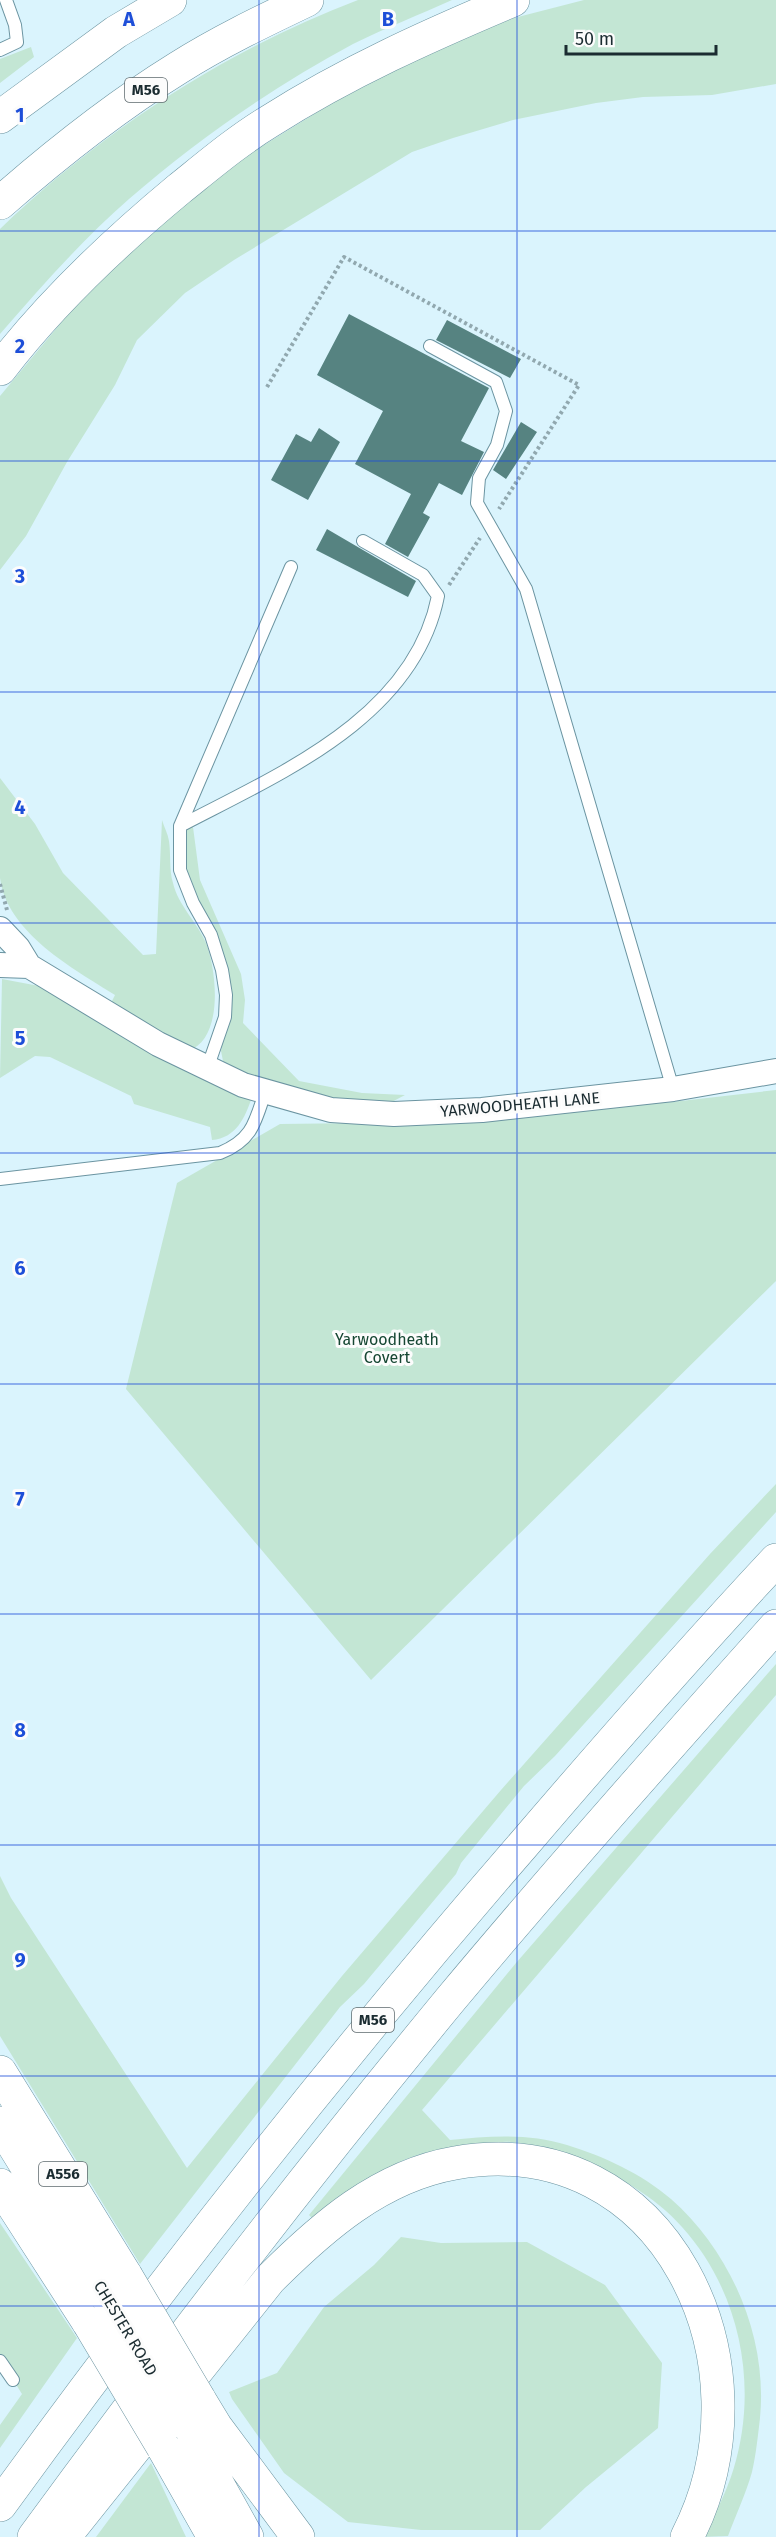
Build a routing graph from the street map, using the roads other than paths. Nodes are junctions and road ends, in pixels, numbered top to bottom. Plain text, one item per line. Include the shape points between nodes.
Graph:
1 (6, 0) edge
2 (170, 0) edge
3 (307, 0) edge
4 (513, 0) edge
5 (533, 0) edge
6 (470, 18) junction
7 (0, 50) edge
8 (0, 117) edge
9 (0, 203) edge
10 (430, 346) dead end
11 (0, 369) edge
12 (363, 541) dead end
13 (291, 567) dead end
14 (180, 826) junction
15 (0, 929) edge
16 (0, 965) edge
17 (28, 966) junction
18 (207, 1068) junction
19 (776, 1071) edge
20 (673, 1089) junction
21 (265, 1092) junction
22 (0, 1179) edge
23 (776, 1560) edge
24 (776, 1626) edge
25 (0, 2072) edge
26 (0, 2123) edge
27 (0, 2185) edge
28 (108, 2299) junction
29 (0, 2361) edge
30 (13, 2380) dead end
31 (191, 2410) junction
32 (216, 2427) junction
33 (0, 2505) edge
34 (34, 2537) edge
35 (64, 2537) edge
36 (214, 2537) edge
37 (247, 2537) edge
38 (272, 2537) edge
39 (298, 2537) edge
40 (687, 2537) edge

1 - 7 lane via 15,24 16,42
2 - 8 highway via 116,32
3 - 9 highway, M56 via 178,67 112,112
4 - 6 highway
5 - 6 highway
6 - 11 highway via 334,84 229,148 91,267
10 - 20 lane via 496,382 506,411 497,445 479,478 477,503 526,588
12 - 14 lane via 423,575 438,596 433,620 417,652 390,693 352,727 307,757
13 - 14 lane
14 - 18 lane via 180,870 211,935 226,995 225,1017
15 - 17 street, YARWOODHEATH LANE
16 - 17 street, YARWOODHEATH LANE
17 - 18 street, YARWOODHEATH LANE via 158,1044
18 - 21 street, YARWOODHEATH LANE
19 - 20 street, YARWOODHEATH LANE
20 - 21 street, YARWOODHEATH LANE via 482,1110 394,1114 332,1110
21 - 22 lane via 248,1135 237,1146 220,1153
23 - 33 highway, M56 via 646,1701 404,1983 215,2219
24 - 34 highway, M56 via 555,1876 365,2104 124,2414
25 - 28 highway, A556
26 - 28 highway, CHESTER ROAD / A556
27 - 28 highway, CHESTER ROAD / A556
28 - 31 highway, A556, bridge
28 - 36 highway, CHESTER ROAD / A556, bridge via 163,2447
29 - 30 lane
31 - 32 highway, A556
31 - 37 highway, A556
32 - 38 highway via 231,2466
32 - 39 highway
35 - 40 highway via 270,2278 305,2245 384,2187 453,2163 487,2159 559,2167 622,2195 656,2219 701,2276 719,2312 730,2352 732,2425 711,2499

